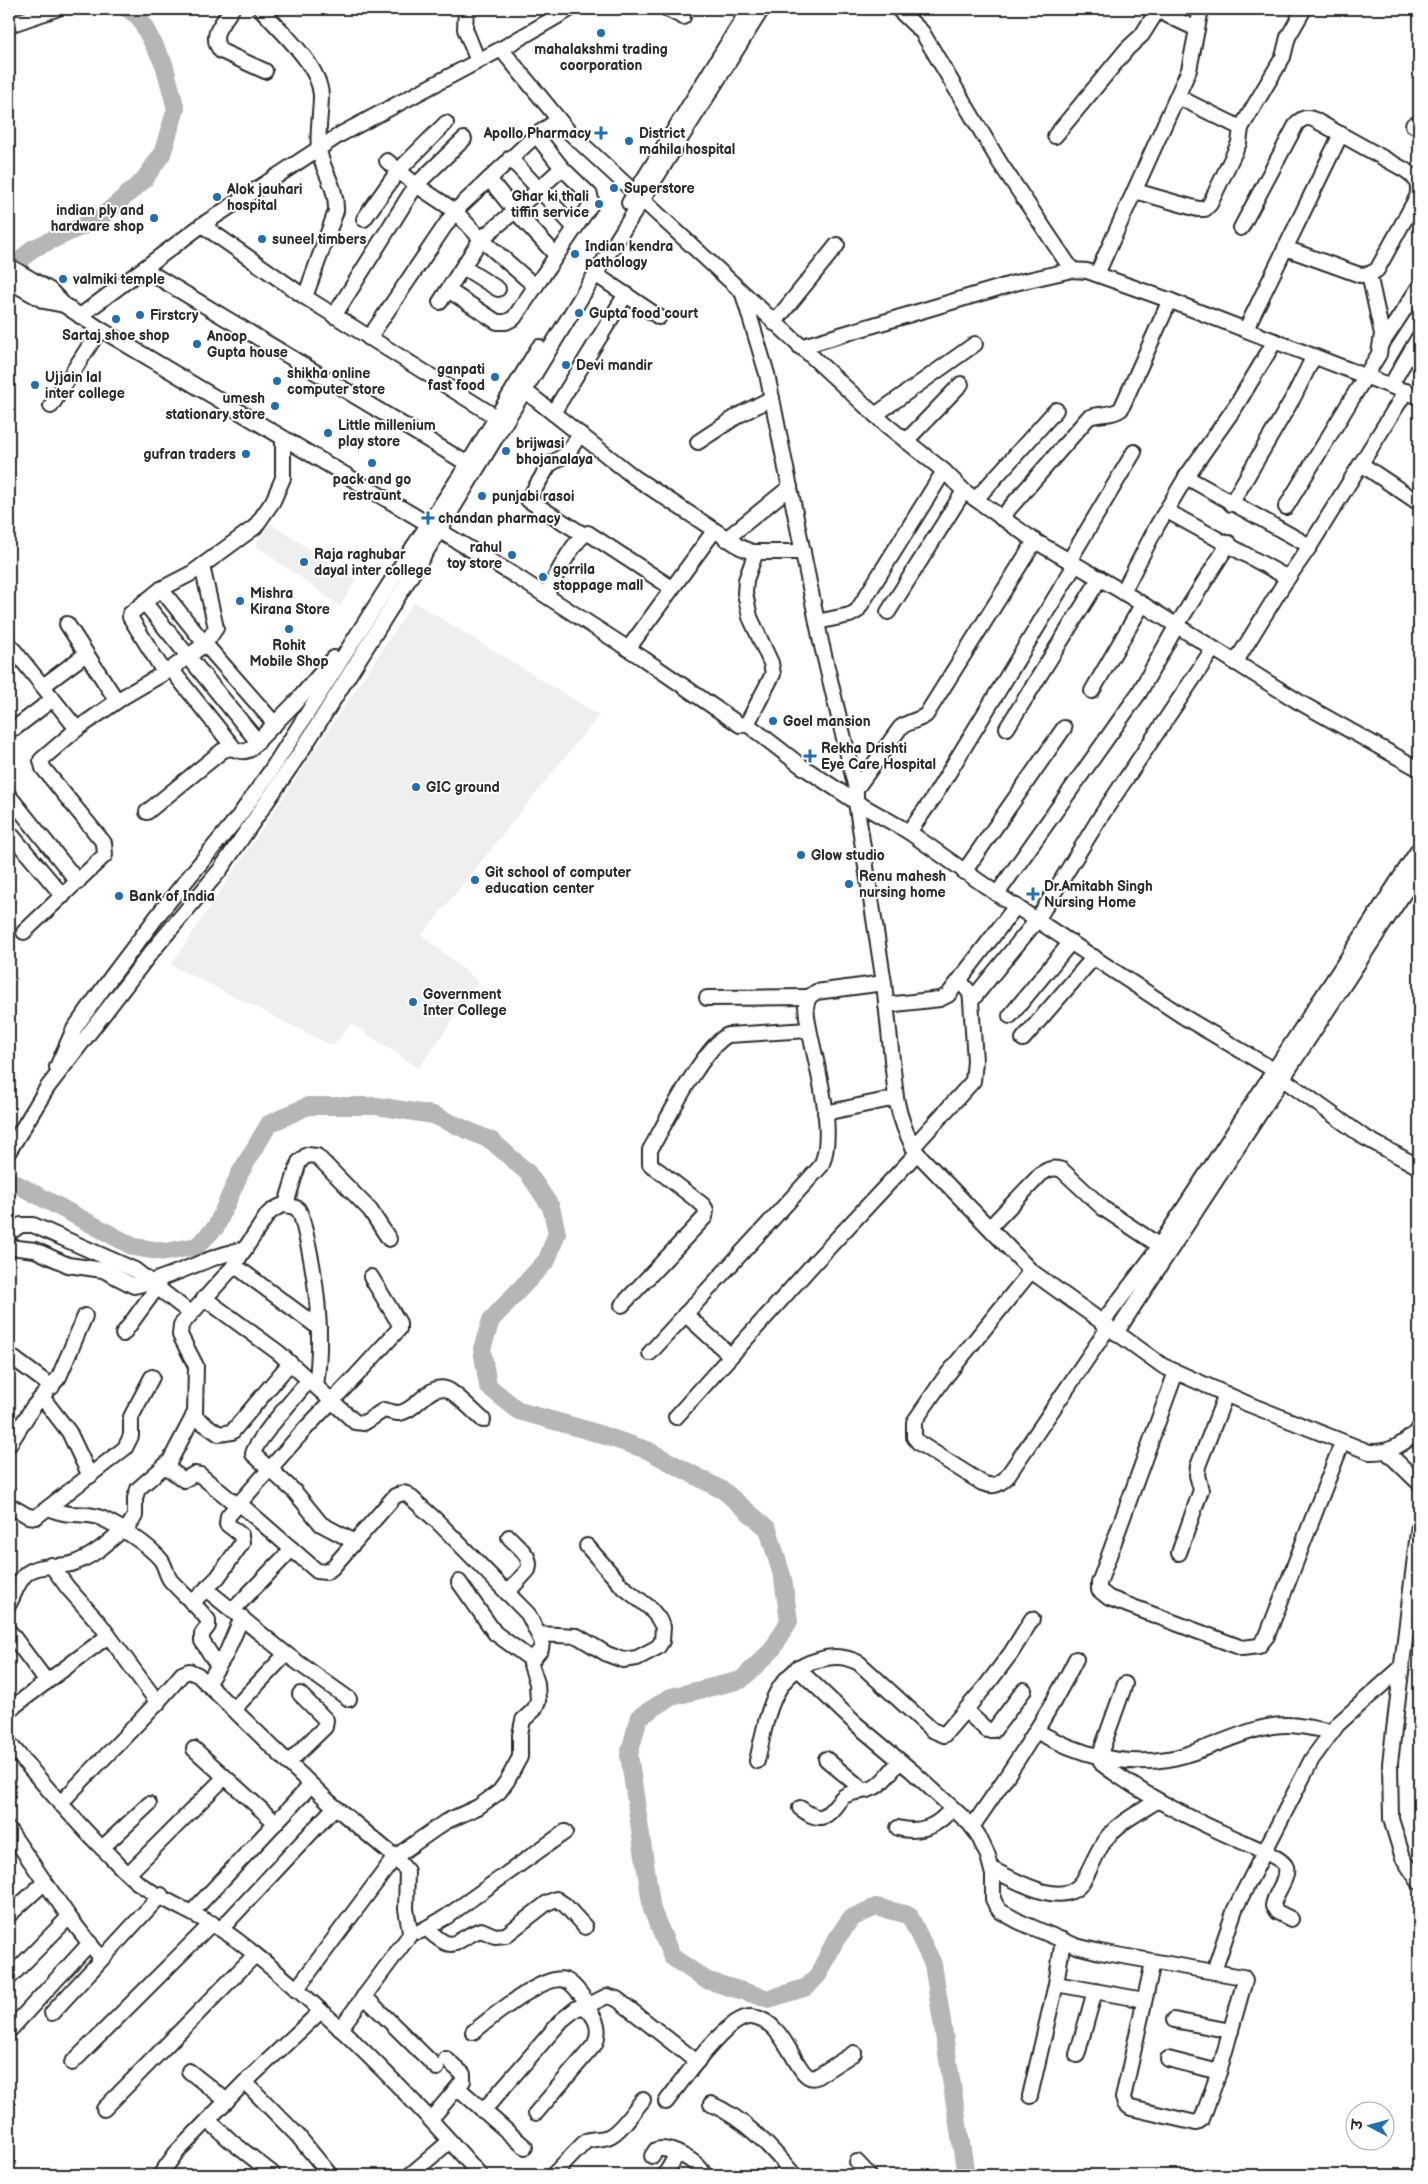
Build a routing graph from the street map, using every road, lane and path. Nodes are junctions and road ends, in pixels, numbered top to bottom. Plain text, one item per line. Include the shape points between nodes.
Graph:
1 (56, 9) edge
2 (232, 9) edge
3 (261, 9) edge
4 (466, 9) edge
5 (570, 9) edge
6 (667, 9) edge
7 (749, 9) edge
8 (762, 9) edge
9 (898, 9) edge
10 (1201, 9) edge
11 (1304, 9) edge
12 (1155, 10) edge
13 (683, 17) dead end
14 (9, 25) edge
15 (1197, 29) junction
16 (501, 49) junction
17 (478, 61) junction
18 (266, 71) dead end
19 (1178, 97) junction
20 (558, 120) junction
21 (446, 123) dead end
22 (1241, 128) junction
23 (1341, 134) junction
24 (536, 135) junction
25 (1055, 136) dead end
26 (464, 140) dead end
27 (319, 149) junction
28 (510, 158) junction
29 (387, 161) dead end
30 (562, 168) junction
31 (398, 171) junction
32 (489, 179) junction
33 (416, 186) junction
34 (538, 190) junction
35 (1135, 191) junction
36 (638, 197) junction
37 (455, 211) junction
38 (516, 211) junction
39 (364, 219) dead end
40 (202, 225) junction
41 (575, 228) junction
42 (1241, 228) dead end
43 (481, 240) junction
44 (837, 245) dead end
45 (1285, 248) junction
46 (556, 255) junction
47 (9, 266) edge
48 (463, 267) junction
49 (144, 269) junction
50 (1072, 270) junction
51 (595, 274) junction
52 (1096, 274) junction
53 (1369, 274) junction
54 (9, 281) edge
55 (535, 286) junction
56 (1419, 287) edge
57 (498, 289) dead end
58 (626, 294) junction
59 (744, 294) junction
60 (47, 295) junction
61 (305, 298) junction
62 (1170, 300) junction
63 (80, 316) junction
64 (334, 316) junction
65 (659, 317) dead end
66 (774, 323) junction
67 (1246, 329) junction
68 (100, 330) junction
69 (1419, 337) edge
70 (369, 338) junction
71 (1275, 341) junction
72 (1383, 342) junction
73 (975, 344) dead end
74 (800, 347) junction
75 (1314, 356) junction
76 (1366, 376) junction
77 (961, 384) dead end
78 (1391, 385) junction
79 (524, 390) junction
80 (1406, 391) junction
81 (1419, 397) edge
82 (772, 398) junction
83 (51, 406) dead end
84 (1056, 410) dead end
85 (553, 413) junction
86 (875, 415) junction
87 (496, 417) junction
88 (580, 434) junction
89 (283, 439) junction
90 (906, 441) junction
91 (698, 442) dead end
92 (1134, 452) dead end
93 (468, 464) junction
94 (1361, 464) junction
95 (944, 472) junction
96 (1186, 477) junction
97 (790, 487) junction
98 (964, 491) junction
99 (976, 499) junction
100 (1419, 503) edge
101 (1231, 504) junction
102 (1286, 507) dead end
103 (1167, 510) junction
104 (1001, 518) junction
105 (434, 527) junction
106 (584, 535) junction
107 (720, 535) junction
108 (1035, 542) junction
109 (1229, 543) junction
110 (1310, 546) junction
111 (756, 552) junction
112 (803, 552) junction
113 (1072, 563) junction
114 (202, 566) junction
115 (1100, 578) junction
116 (1288, 578) junction
117 (672, 588) junction
118 (161, 589) junction
119 (1123, 592) junction
120 (546, 595) junction
121 (144, 602) junction
122 (1142, 605) junction
123 (888, 612) dead end
124 (817, 622) junction
125 (67, 624) dead end
126 (1177, 625) junction
127 (356, 636) junction
128 (9, 644) edge
129 (204, 644) junction
130 (628, 649) junction
131 (1213, 649) junction
132 (86, 654) junction
133 (188, 656) junction
134 (1235, 663) junction
135 (167, 670) junction
136 (43, 686) junction
137 (1092, 691) dead end
138 (53, 698) junction
139 (117, 701) junction
140 (275, 724) junction
141 (747, 724) junction
142 (15, 728) dead end
143 (1007, 728) dead end
144 (1064, 728) dead end
145 (77, 729) junction
146 (258, 742) junction
147 (234, 748) junction
148 (1419, 769) edge
149 (9, 796) edge
150 (856, 796) junction
151 (147, 812) dead end
152 (9, 832) edge
153 (909, 832) junction
154 (1419, 849) edge
155 (1419, 870) edge
156 (964, 872) junction
157 (78, 882) junction
158 (997, 894) junction
159 (63, 896) junction
160 (1016, 906) junction
161 (1037, 920) junction
162 (24, 932) dead end
163 (1071, 942) junction
164 (1094, 957) junction
165 (960, 981) junction
166 (884, 982) junction
167 (809, 997) junction
168 (707, 998) dead end
169 (971, 1001) junction
170 (886, 1005) junction
171 (1010, 1016) dead end
172 (809, 1030) junction
173 (1023, 1039) dead end
174 (1278, 1074) junction
175 (47, 1088) junction
176 (896, 1098) junction
177 (826, 1113) junction
178 (915, 1150) junction
179 (9, 1151) edge
180 (1419, 1166) edge
181 (286, 1204) junction
182 (990, 1228) junction
183 (9, 1233) edge
184 (390, 1239) dead end
185 (9, 1247) edge
186 (245, 1249) junction
187 (1164, 1249) junction
188 (234, 1265) junction
189 (1031, 1271) junction
190 (371, 1277) dead end
191 (155, 1284) junction
192 (204, 1298) junction
193 (622, 1306) dead end
194 (190, 1313) junction
195 (685, 1314) junction
196 (85, 1316) dead end
197 (319, 1328) junction
198 (1109, 1328) junction
199 (123, 1334) dead end
200 (650, 1353) dead end
201 (9, 1355) edge
202 (731, 1356) junction
203 (290, 1363) junction
204 (1176, 1372) junction
205 (152, 1377) dead end
206 (312, 1383) junction
207 (47, 1392) junction
208 (1226, 1394) junction
209 (333, 1401) junction
210 (193, 1416) junction
211 (676, 1417) dead end
212 (483, 1420) dead end
213 (1419, 1429) edge
214 (1342, 1443) junction
215 (9, 1446) edge
216 (1386, 1451) junction
217 (165, 1466) junction
218 (270, 1469) junction
219 (90, 1476) junction
220 (1419, 1483) edge
221 (9, 1505) edge
222 (239, 1505) junction
223 (49, 1508) junction
224 (1419, 1524) edge
225 (123, 1531) junction
226 (509, 1537) dead end
227 (355, 1542) junction
228 (588, 1546) dead end
229 (292, 1549) junction
230 (1179, 1553) dead end
231 (51, 1565) junction
232 (459, 1582) dead end
233 (207, 1590) junction
234 (507, 1593) junction
235 (1415, 1595) edge
236 (9, 1604) edge
237 (192, 1604) junction
238 (237, 1614) junction
239 (1032, 1619) dead end
240 (9, 1631) edge
241 (538, 1634) junction
242 (108, 1636) junction
243 (286, 1654) junction
244 (1076, 1659) dead end
245 (532, 1660) junction
246 (218, 1666) junction
247 (1402, 1667) junction
248 (797, 1668) junction
249 (47, 1682) junction
250 (207, 1684) junction
251 (1125, 1684) dead end
252 (1024, 1690) dead end
253 (300, 1694) dead end
254 (349, 1699) dead end
255 (158, 1703) junction
256 (9, 1710) edge
257 (233, 1710) junction
258 (966, 1712) junction
259 (1036, 1731) junction
260 (1332, 1732) junction
261 (9, 1743) edge
262 (194, 1750) dead end
263 (1099, 1757) junction
264 (826, 1759) dead end
265 (756, 1761) dead end
266 (900, 1761) junction
267 (288, 1763) junction
268 (226, 1777) junction
269 (311, 1785) junction
270 (863, 1790) junction
271 (1157, 1801) junction
272 (60, 1804) junction
273 (149, 1804) dead end
274 (335, 1807) junction
275 (800, 1808) dead end
276 (952, 1808) junction
277 (276, 1823) junction
278 (972, 1827) junction
279 (898, 1828) dead end
280 (9, 1830) edge
281 (565, 1832) dead end
282 (102, 1848) junction
283 (1263, 1851) junction
284 (395, 1858) junction
285 (992, 1870) junction
286 (128, 1874) junction
287 (44, 1882) junction
288 (1419, 1882) edge
289 (160, 1895) junction
290 (192, 1912) junction
291 (9, 1915) edge
292 (69, 1917) junction
293 (1291, 1919) dead end
294 (216, 1926) junction
295 (585, 1927) dead end
296 (427, 1929) junction
297 (409, 1936) junction
298 (1063, 1940) junction
299 (90, 1943) junction
300 (255, 1955) junction
301 (102, 1958) junction
302 (1153, 1962) junction
303 (1214, 1970) junction
304 (9, 1978) edge
305 (1056, 1984) junction
306 (296, 1990) junction
307 (1095, 1991) junction
308 (364, 1996) junction
309 (1144, 2000) junction
310 (587, 2006) junction
311 (321, 2011) junction
312 (52, 2013) dead end
313 (1174, 2020) dead end
314 (340, 2029) junction
315 (9, 2031) edge
316 (1231, 2031) junction
317 (473, 2032) dead end
318 (854, 2054) dead end
319 (1077, 2055) dead end
320 (1168, 2059) dead end
321 (697, 2062) junction
322 (72, 2063) dead end
323 (189, 2071) dead end
324 (1219, 2072) junction
325 (245, 2082) junction
326 (458, 2088) junction
327 (1030, 2096) dead end
328 (643, 2100) dead end
329 (227, 2101) junction
330 (666, 2102) dead end
331 (710, 2104) dead end
332 (104, 2109) dead end
333 (483, 2111) junction
334 (536, 2113) dead end
335 (431, 2119) junction
336 (208, 2120) junction
337 (450, 2141) junction
338 (525, 2147) dead end
339 (678, 2154) junction
340 (652, 2156) dead end
341 (857, 2162) dead end
342 (785, 2172) edge
343 (272, 2173) dead end
344 (416, 2173) edge
345 (160, 2175) edge
346 (330, 2175) edge
347 (480, 2175) edge
348 (553, 2175) edge
349 (665, 2175) edge
350 (704, 2175) edge
351 (869, 2175) edge

1 - 14 street
2 - 18 street via 215,35 216,45 221,51
3 - 27 street via 317,77 321,94
4 - 17 street via 465,29
5 - 16 street
6 - 13 street
7 - 36 street
8 - 36 street
9 - 50 street via 922,32 1000,163
10 - 15 street
11 - 22 street via 1288,37 1283,57
12 - 15 street
12 - 25 street via 1142,35
15 - 19 street via 1194,55
16 - 17 street
16 - 20 street
17 - 27 street
19 - 22 street
19 - 35 street
20 - 24 street
20 - 36 street
21 - 31 street
22 - 35 street via 1239,143 1205,209
23 - 42 street via 1309,117 1297,123
23 - 45 street
23 - 53 street via 1412,175 1419,188 1377,270
24 - 28 street
24 - 30 street
26 - 33 street
27 - 40 street
27 - 61 street via 336,197 336,211
28 - 32 street
28 - 34 street
29 - 31 street
30 - 34 street
30 - 41 street via 590,195 590,206
31 - 33 street
31 - 39 street
32 - 37 street
32 - 38 street
33 - 37 street
33 - 64 street
34 - 38 street
34 - 41 street
35 - 52 street
36 - 51 street
36 - 59 street
36 - 87 street
37 - 43 street
37 - 70 street
38 - 43 street
38 - 46 street
40 - 49 street
40 - 61 street
41 - 46 street
43 - 48 street
43 - 55 street
44 - 66 street
45 - 53 street via 1360,275
45 - 67 street
46 - 55 street
47 - 60 street
48 - 55 street via 444,296 497,322 514,318
48 - 57 street
49 - 63 street
49 - 93 street
50 - 52 street
50 - 74 street via 1015,283
51 - 58 street
51 - 79 street
52 - 62 street
53 - 72 street
54 - 60 street
56 - 72 street
58 - 65 street
58 - 85 street
59 - 66 street
59 - 82 street
60 - 63 street
61 - 64 street
62 - 67 street
62 - 104 street via 1121,409 1109,415 1088,418
63 - 68 street
64 - 70 street
66 - 74 street
67 - 71 street
68 - 83 street
68 - 89 street
69 - 78 street
70 - 87 street
71 - 75 street
71 - 96 street via 1236,406
72 - 76 street
73 - 86 street
74 - 86 street
75 - 76 street
75 - 101 street
76 - 78 street
76 - 102 street
77 - 90 street
78 - 80 street
79 - 85 street
79 - 105 street
80 - 81 street
80 - 94 street
82 - 91 street
82 - 97 street
84 - 99 street
85 - 88 street
86 - 90 street
87 - 93 street
88 - 106 street via 568,453 549,464 528,500
88 - 107 street via 634,477
89 - 105 street
89 - 114 street via 282,478 263,517 255,527
90 - 95 street
92 - 113 street
93 - 105 street
94 - 100 street
94 - 110 street
95 - 98 street
95 - 124 street via 857,611
96 - 101 street
96 - 103 street
97 - 107 street
97 - 112 street
98 - 99 street
98 - 123 street
99 - 104 street
101 - 110 street
103 - 109 street
103 - 119 street
104 - 108 street
105 - 120 street
105 - 127 street
105 - 175 street via 302,750 220,870 148,955
106 - 117 street via 593,535
106 - 120 street
107 - 111 street
107 - 117 street
108 - 113 street
108 - 150 street via 926,715 900,728
109 - 116 street
109 - 126 street
110 - 116 street
111 - 112 street
111 - 141 street via 745,593 750,617 773,674
112 - 124 street
113 - 115 street
113 - 153 street via 932,800
114 - 118 street
114 - 129 street via 216,628
115 - 119 street
115 - 143 street
116 - 134 street
117 - 130 street
118 - 121 street
118 - 129 street
119 - 122 street
120 - 130 street
121 - 133 street
121 - 135 street via 131,612 130,617
122 - 126 street
122 - 137 street
124 - 150 street
125 - 132 street
126 - 131 street
126 - 158 street via 1138,693
127 - 140 street
127 - 175 street via 244,809 162,910 74,1029
128 - 136 street
129 - 133 street
129 - 140 street
130 - 141 street via 740,725
131 - 134 street
131 - 161 street via 1101,816
132 - 136 street
132 - 139 street
133 - 135 street
133 - 146 street
134 - 148 street
135 - 139 street
135 - 147 street
136 - 138 street
138 - 142 street
138 - 145 street
139 - 145 street
140 - 146 street
141 - 150 street via 800,764
144 - 156 street
145 - 157 street via 44,756 41,764 104,843 103,858
146 - 147 street via 245,752
147 - 151 street via 222,751
149 - 157 street
150 - 153 street
150 - 166 street
152 - 159 street
153 - 156 street
154 - 174 street
155 - 174 street
156 - 158 street
157 - 159 street
158 - 160 street
159 - 162 street
160 - 161 street
160 - 165 street
161 - 163 street
161 - 169 street
163 - 164 street
163 - 171 street
164 - 173 street
164 - 174 street
165 - 169 street via 967,988
165 - 170 street via 940,999
166 - 167 street via 816,992
166 - 170 street
167 - 168 street
167 - 172 street via 806,1006
169 - 178 street via 973,1081
170 - 176 street
172 - 177 street
172 - 193 street via 728,1035 707,1054 648,1157 650,1164 703,1205 705,1217
174 - 180 street via 1364,1137
174 - 187 street via 1254,1103
175 - 179 street
176 - 177 street
176 - 178 street
177 - 195 street via 827,1146 821,1166
178 - 182 street
178 - 202 street
181 - 184 street via 299,1162 307,1155 317,1156 370,1210
181 - 186 street via 268,1214
181 - 197 street via 298,1209 302,1215 315,1279
182 - 187 street via 1041,1174 1047,1169 1058,1168 1104,1209
182 - 189 street
183 - 191 street via 21,1225 33,1225 126,1264
185 - 191 street via 35,1250 68,1264 103,1270 130,1285
186 - 188 street
186 - 191 street via 225,1254
187 - 198 street via 1117,1305
188 - 192 street
188 - 197 street
189 - 198 street
189 - 198 street via 943,1380 914,1422 914,1437 919,1443 982,1483 998,1486
190 - 209 street via 399,1323 399,1329
191 - 194 street
191 - 199 street
192 - 194 street
192 - 203 street
194 - 210 street via 180,1325 180,1330 196,1366
195 - 200 street
195 - 202 street
196 - 207 street via 64,1367
197 - 206 street via 318,1366
198 - 204 street
201 - 207 street
202 - 211 street
203 - 206 street
203 - 210 street via 232,1432 219,1434
204 - 208 street
204 - 214 street via 1099,1583 1099,1590 1109,1598 1242,1648 1259,1646 1267,1636
205 - 219 street via 131,1417 129,1442
206 - 209 street
206 - 218 street via 254,1449 255,1457
207 - 215 street via 27,1416
207 - 219 street
208 - 214 street
208 - 230 street via 1198,1466 1200,1490
209 - 212 street via 355,1422 364,1423 384,1410 400,1413 407,1410 432,1391 443,1388
209 - 218 street
210 - 217 street via 175,1454
213 - 216 street via 1399,1446
214 - 216 street via 1369,1452
216 - 220 street
217 - 222 street via 184,1480 194,1474 200,1475
217 - 225 street via 138,1489 135,1516
218 - 222 street
218 - 227 street via 295,1492 321,1524
219 - 223 street
221 - 223 street via 33,1517
222 - 229 street
222 - 233 street via 226,1522 241,1535 242,1543
223 - 225 street via 68,1515 94,1516
224 - 235 street
225 - 231 street via 103,1548 72,1564
225 - 237 street via 156,1555 169,1578
226 - 234 street via 528,1558 530,1566
227 - 229 street via 326,1572 317,1571
227 - 234 street via 395,1496 403,1493 437,1521
228 - 241 street via 622,1586 658,1618 663,1627 662,1641 651,1651 623,1660 577,1636
229 - 238 street
231 - 236 street via 35,1568 24,1576
231 - 242 street
232 - 245 street via 495,1634
233 - 237 street
233 - 238 street
234 - 241 street via 528,1614
235 - 247 street
237 - 246 street via 208,1620 202,1641
238 - 243 street
238 - 246 street
239 - 258 street via 1011,1653
240 - 249 street
241 - 245 street via 541,1649
242 - 249 street
242 - 255 street
243 - 254 street
243 - 257 street
244 - 259 street
245 - 284 street via 538,1701 523,1720 520,1757 508,1781 499,1792 445,1822
246 - 250 street
247 - 260 street via 1346,1715
247 - 288 street via 1390,1763 1391,1819 1403,1858
248 - 258 street via 842,1656 859,1663 940,1734 948,1733
248 - 265 street via 775,1693
248 - 266 street
249 - 256 street
250 - 255 street via 193,1672 186,1672
250 - 257 street
251 - 263 street
252 - 258 street via 994,1730 987,1730
253 - 267 street via 326,1720 326,1724
255 - 272 street
257 - 267 street
259 - 263 street via 1061,1745
259 - 278 street
260 - 263 street via 1286,1725 1268,1727 1170,1759
260 - 283 street via 1312,1759
261 - 272 street
262 - 268 street
263 - 271 street via 1102,1764
264 - 270 street
266 - 270 street via 878,1785
266 - 276 street
267 - 269 street
268 - 277 street
268 - 286 street
269 - 274 street
269 - 277 street
270 - 275 street via 843,1797 822,1817
271 - 283 street
271 - 285 street via 1118,1826 1104,1841 1083,1882 1070,1893 1052,1894
272 - 282 street
273 - 282 street
274 - 284 street
274 - 294 street
276 - 278 street
276 - 279 street via 924,1829
277 - 290 street
278 - 285 street
280 - 287 street
281 - 296 street
282 - 286 street
283 - 293 street via 1286,1867 1273,1906 1277,1912
283 - 303 street via 1235,1909
284 - 297 street via 408,1878
284 - 306 street
285 - 298 street via 993,1899 1000,1911
286 - 289 street
287 - 291 street
287 - 292 street
289 - 290 street
289 - 301 street
290 - 294 street
292 - 299 street
292 - 304 street
294 - 300 street
294 - 322 street
295 - 296 street via 565,1904 556,1899 506,1935 481,1930 458,1943 446,1944
296 - 297 street
297 - 308 street
298 - 302 street via 1100,1952
298 - 305 street
299 - 301 street
299 - 315 street
300 - 306 street
300 - 332 street
301 - 312 street
302 - 303 street
302 - 309 street
303 - 316 street via 1238,1975 1245,1980
305 - 307 street
305 - 327 street
306 - 311 street
307 - 309 street
307 - 319 street
308 - 314 street
308 - 326 street via 442,2063 463,2074
309 - 324 street via 1123,2098 1125,2104 1196,2124 1202,2119
310 - 317 street via 569,1981 557,1979 526,1994
310 - 321 street via 607,1996 617,1999
310 - 333 street via 577,2008 562,2020
310 - 334 street via 595,2017 599,2036
311 - 314 street
311 - 325 street
313 - 316 street
314 - 335 street
316 - 324 street
318 - 321 street via 816,2078 810,2078 798,2066 776,2029 765,2020 745,2018 734,2022
320 - 324 street
321 - 330 street
323 - 329 street
325 - 329 street
325 - 346 street via 298,2136
326 - 333 street
326 - 335 street
328 - 348 street via 615,2132 586,2141
329 - 336 street
331 - 342 street via 746,2125
333 - 338 street
335 - 337 street
336 - 343 street
336 - 345 street
337 - 344 street
337 - 347 street
339 - 340 street via 661,2148
339 - 349 street
339 - 350 street via 699,2165
341 - 351 street

